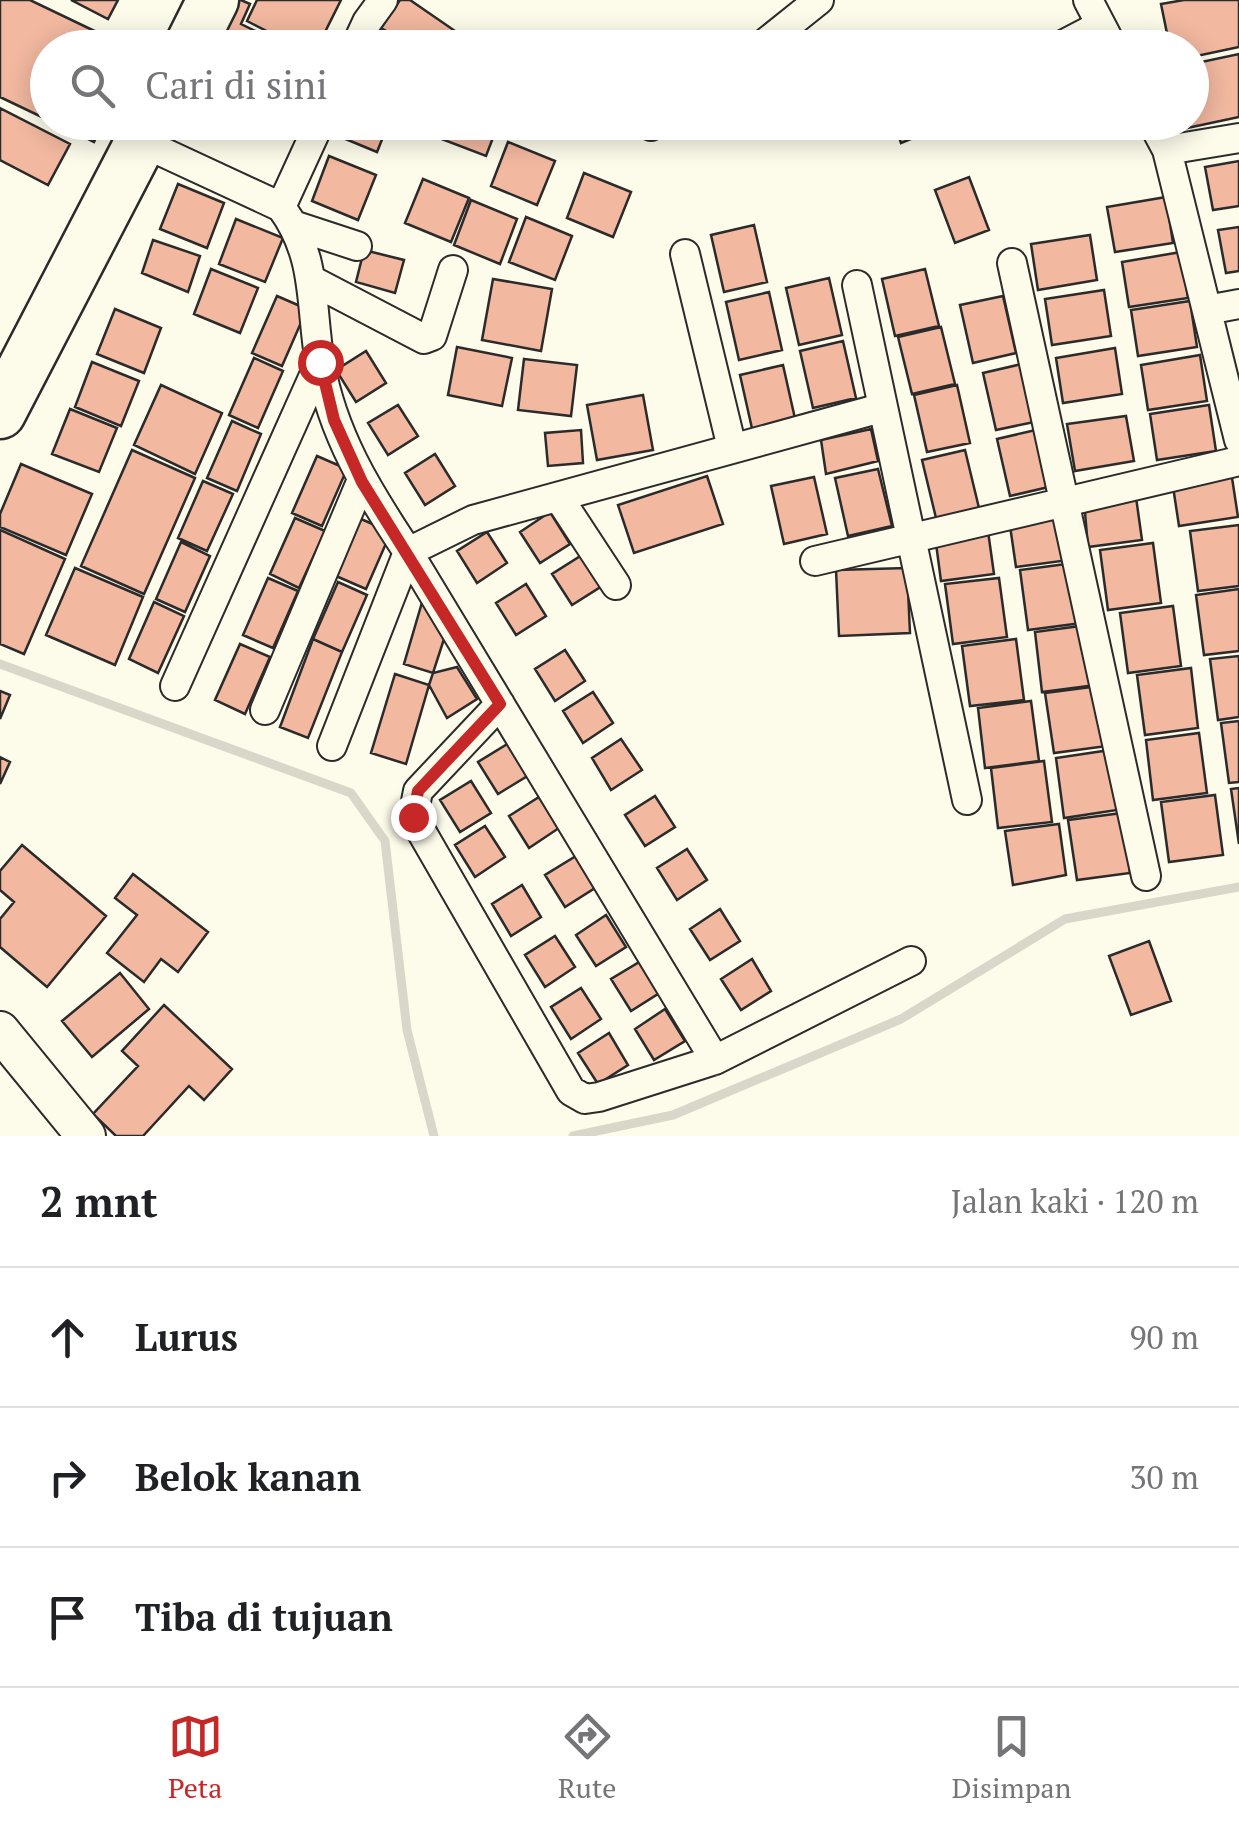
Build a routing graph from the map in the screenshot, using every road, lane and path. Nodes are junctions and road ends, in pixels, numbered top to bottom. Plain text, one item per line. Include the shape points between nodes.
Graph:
1 (212, 0) edge
2 (383, 0) edge
3 (819, 0) edge
4 (1102, 15) edge
5 (198, 30) edge
6 (363, 30) edge
7 (782, 30) edge
8 (1082, 30) edge
9 (1239, 138) edge
10 (142, 140) edge
11 (160, 140) edge
12 (314, 140) edge
13 (1162, 140) edge
14 (1167, 150) junction
15 (289, 216) junction
16 (357, 246) dead end
17 (685, 254) dead end
18 (1012, 263) dead end
19 (453, 270) dead end
20 (313, 281) junction
21 (856, 285) dead end
22 (1239, 304) edge
23 (1206, 310) junction
24 (320, 362) junction
25 (5, 391) edge
26 (881, 408) junction
27 (1239, 440) edge
28 (732, 448) junction
29 (1239, 460) edge
30 (362, 482) junction
31 (559, 498) junction
32 (1064, 501) junction
33 (912, 536) junction
34 (408, 552) junction
35 (815, 561) dead end
36 (616, 585) dead end
37 (175, 686) dead end
38 (500, 704) junction
39 (264, 710) dead end
40 (332, 746) dead end
41 (967, 800) dead end
42 (1146, 876) dead end
43 (911, 961) dead end
44 (0, 1030) edge
45 (715, 1060) junction
46 (86, 1136) edge

1 - 5 highway
2 - 6 street
3 - 7 street
4 - 8 street
9 - 14 street
10 - 25 highway
11 - 15 street
12 - 15 street
13 - 14 street
14 - 23 street
15 - 16 street
15 - 20 street
17 - 28 street
18 - 32 street
19 - 20 street via 432,336 424,338
20 - 24 street
21 - 26 street
22 - 23 street
23 - 27 street
24 - 30 street via 334,420
24 - 37 street
26 - 28 street
26 - 33 street
28 - 31 street
29 - 32 street
30 - 34 street
30 - 39 street
31 - 34 street via 474,520
31 - 36 street
32 - 33 street
32 - 42 street
33 - 35 street
33 - 41 street
34 - 38 street
34 - 40 street
38 - 45 street
38 - 45 street via 418,791 413,817 570,1091 599,1097
43 - 45 street
44 - 46 street

